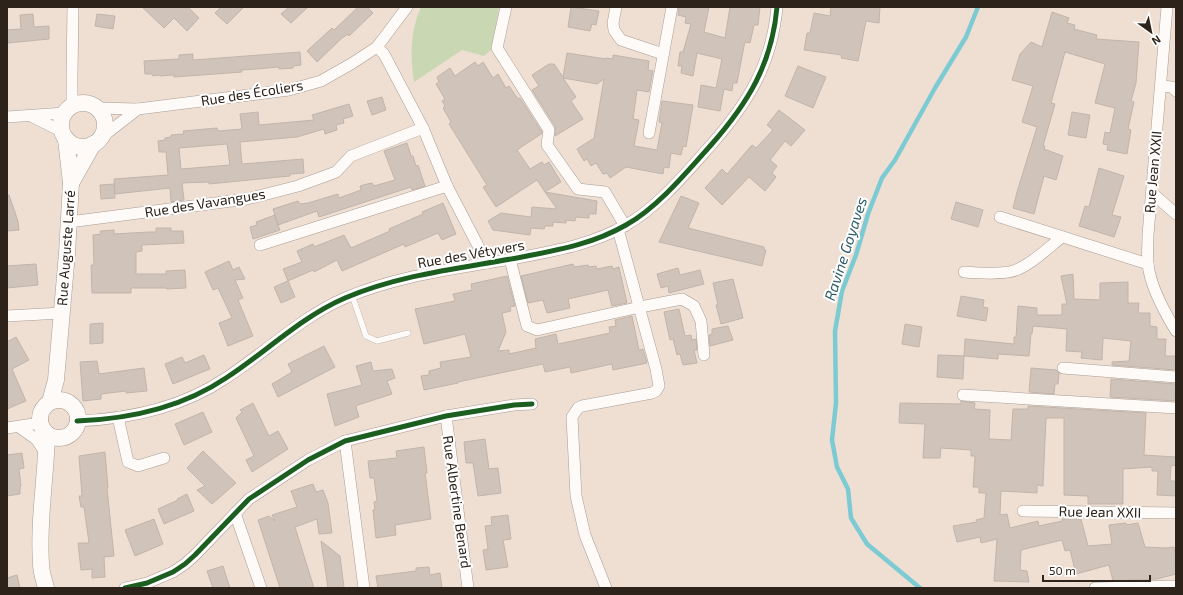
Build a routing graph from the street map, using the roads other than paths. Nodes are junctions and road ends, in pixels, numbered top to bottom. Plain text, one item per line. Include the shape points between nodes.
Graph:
1 (73, 7) edge
2 (407, 7) edge
3 (506, 7) edge
4 (616, 7) edge
5 (672, 7) edge
6 (777, 7) edge
7 (1170, 14) edge
8 (377, 47) junction
9 (663, 54) junction
10 (1161, 86) junction
11 (1176, 91) edge
12 (97, 108) junction
13 (138, 108) junction
14 (68, 109) junction
15 (30, 116) junction
16 (7, 117) edge
17 (422, 128) junction
18 (649, 133) dead end
19 (64, 135) junction
20 (98, 141) junction
21 (71, 183) junction
22 (447, 186) junction
23 (1152, 193) junction
24 (1176, 214) edge
25 (1000, 217) dead end
26 (69, 222) junction
27 (622, 227) junction
28 (1062, 237) junction
29 (260, 245) dead end
30 (510, 259) junction
31 (487, 263) junction
32 (1148, 264) junction
33 (964, 272) dead end
34 (352, 295) junction
35 (640, 307) junction
36 (62, 313) junction
37 (7, 316) edge
38 (1176, 331) edge
39 (408, 333) dead end
40 (704, 355) dead end
41 (1063, 368) dead end
42 (1176, 377) edge
43 (963, 395) dead end
44 (57, 401) junction
45 (532, 404) dead end
46 (1176, 408) edge
47 (446, 416) junction
48 (118, 417) junction
49 (77, 421) junction
50 (19, 427) junction
51 (7, 428) edge
52 (49, 432) junction
53 (345, 442) junction
54 (164, 458) dead end
55 (46, 462) junction
56 (1023, 511) dead end
57 (235, 513) junction
58 (1176, 513) edge
59 (1176, 586) edge
60 (46, 588) edge
61 (125, 588) edge
62 (262, 588) edge
63 (364, 588) edge
64 (468, 588) edge
65 (606, 588) edge
66 (1095, 588) edge

1 - 14 street via 72,76
2 - 8 street, Rue des Écoliers
3 - 27 street via 498,48 549,130 547,145 578,189 605,192
4 - 9 street via 613,23 617,36 621,40
5 - 9 street
6 - 27 street, Rue des Vétyvers via 770,49 762,72 729,125 669,190 641,215
7 - 10 street, Rue Jean XXII
8 - 13 street, Rue des Écoliers via 321,81 289,90
8 - 17 street via 384,54
9 - 18 street
10 - 11 street via 1172,87
10 - 23 street, Rue Jean XXII
12 - 13 street, Rue des Écoliers
12 - 14 street via 88,103 80,103
12 - 20 street via 102,112 106,129
13 - 20 street
14 - 15 street
14 - 19 street via 62,119
15 - 16 street
15 - 19 street
17 - 22 street
17 - 26 street, Rue des Vavangues via 351,156 336,172 298,186 248,199
19 - 20 street via 75,146 83,147
19 - 21 street, Rue Auguste Larré
20 - 21 street, Rue Auguste Larré
21 - 26 street, Rue Auguste Larré
22 - 29 street
22 - 31 street
23 - 24 street
23 - 32 street, Rue Jean XXII
25 - 28 street
26 - 36 street, Rue Auguste Larré
27 - 30 street, Rue des Vétyvers via 590,242
27 - 35 street
28 - 32 street
28 - 33 street via 1015,271 980,274
30 - 31 street, Rue des Vétyvers
30 - 35 street via 527,326 537,330
31 - 34 street, Rue des Vétyvers via 405,278
32 - 38 street, Rue Jean XXII via 1164,312
34 - 39 lane via 366,336 377,341
34 - 48 street, Rue des Vétyvers via 302,323 225,380 184,400 155,410
35 - 40 street via 682,299 694,306 701,321
35 - 65 street via 656,369 659,386 656,391 582,406 572,417 576,496 585,535
36 - 37 street, Rue Auguste Larré
36 - 44 street, Rue Auguste Larré via 56,380
41 - 42 street
43 - 46 street
44 - 49 street via 72,406
44 - 52 street via 41,411 40,417
45 - 47 street
47 - 53 street
47 - 64 street, Rue Albertine Benard
48 - 49 street, Rue des Vétyvers
48 - 54 street via 128,462 138,466
49 - 52 street via 76,427 67,436
50 - 51 street
50 - 52 street
50 - 55 street via 36,439
52 - 55 street
53 - 57 street via 308,460 265,487
53 - 63 street
55 - 60 street via 41,515 41,565
56 - 58 street, Rue Jean XXII
57 - 61 street via 185,564 160,578
57 - 62 street
59 - 66 street

